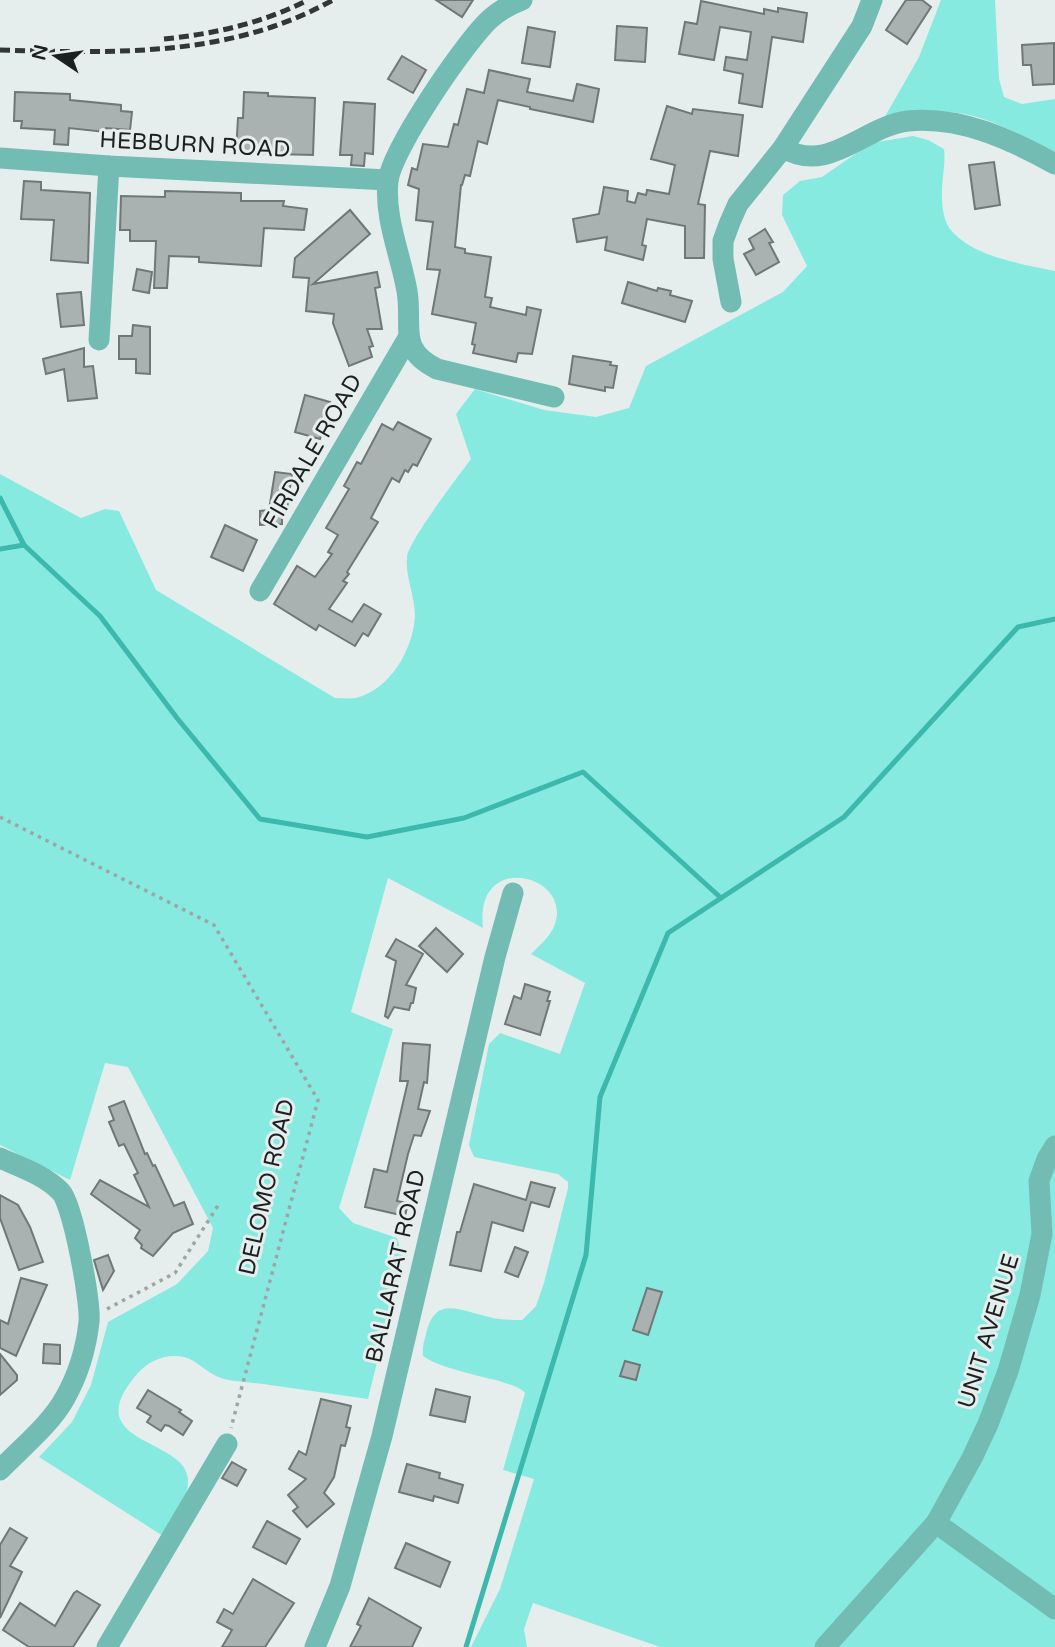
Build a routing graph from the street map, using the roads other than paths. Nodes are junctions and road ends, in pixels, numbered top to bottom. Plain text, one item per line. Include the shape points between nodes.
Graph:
1 (522, 0) edge
2 (872, 0) edge
3 (783, 148) junction
4 (0, 158) edge
5 (1055, 163) edge
6 (109, 166) junction
7 (388, 180) junction
8 (731, 302) dead end
9 (408, 338) junction
10 (99, 340) dead end
11 (554, 397) dead end
12 (260, 591) dead end
13 (513, 893) dead end
14 (1055, 1146) edge
15 (0, 1158) edge
16 (227, 1444) road end
17 (0, 1470) edge
18 (936, 1523) junction
19 (1055, 1609) edge
20 (107, 1647) edge
21 (315, 1647) edge
22 (825, 1647) edge

1 - 7 street via 488,21 467,46 404,141
2 - 3 street via 862,26
3 - 5 street via 800,157 820,156 905,121 929,121 987,131
3 - 8 street via 738,204 723,241
4 - 6 street, HEBBURN ROAD
6 - 7 street, HEBBURN ROAD
6 - 10 street
7 - 9 street via 390,217 407,292
9 - 11 street via 422,362 437,369
9 - 12 street, FIRDALE ROAD
13 - 21 street, BALLARAT ROAD via 382,1436 340,1586
14 - 18 street, UNIT AVENUE via 1039,1181 1039,1254 1008,1371 972,1458
15 - 17 street via 48,1181 62,1193 75,1226 89,1319 78,1370 63,1402
16 - 20 street
18 - 19 street
18 - 22 street, UNIT AVENUE

